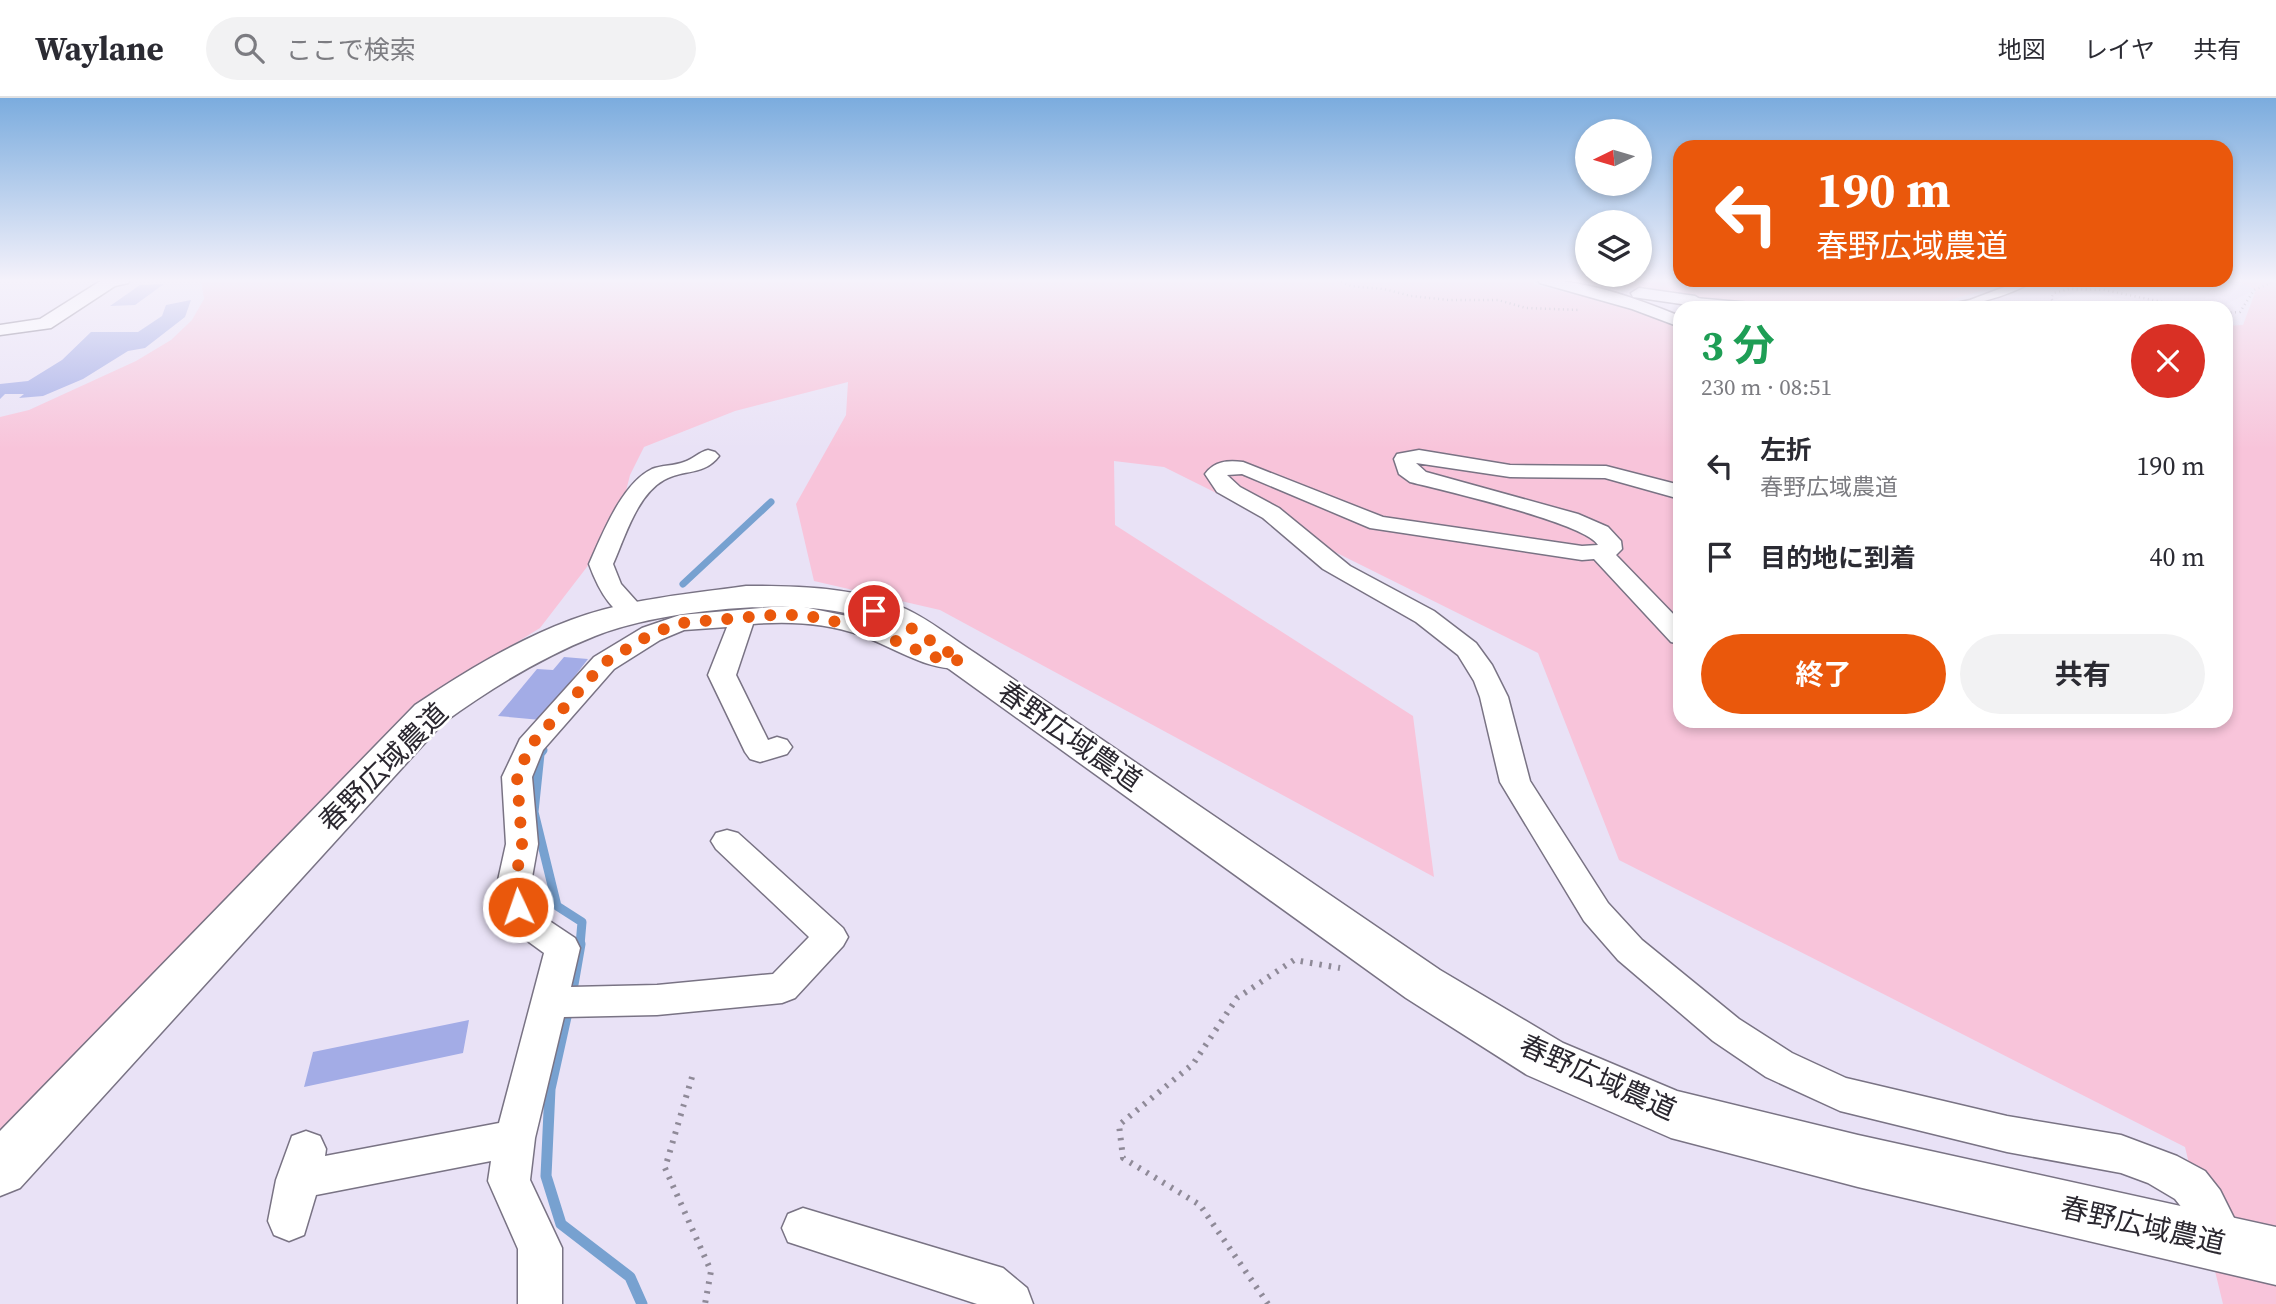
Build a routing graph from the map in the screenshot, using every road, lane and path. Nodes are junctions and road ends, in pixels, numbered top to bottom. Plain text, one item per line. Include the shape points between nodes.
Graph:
1 (708, 456) dead end
2 (1673, 490) edge
3 (1600, 552) junction
4 (634, 613) junction
5 (743, 617) junction
6 (1673, 629) edge
7 (962, 661) junction
8 (777, 747) dead end
9 (727, 841) dead end
10 (1345, 969) dead end
11 (548, 1002) junction
12 (692, 1077) dead end
13 (515, 1138) junction
14 (0, 1170) edge
15 (289, 1222) dead end
16 (803, 1228) dead end
17 (2225, 1244) junction
18 (2276, 1256) edge
19 (540, 1304) edge
20 (705, 1304) edge
21 (1011, 1304) edge
22 (1268, 1304) edge

1 - 4 street via 695,468 657,475 640,491 617,528 601,564 609,586
2 - 3 street via 1606,472 1510,471 1419,456 1405,460 1406,469 1418,477 1592,528 1609,541 1610,549
3 - 6 street
3 - 17 street via 1555,550 1378,523 1247,469 1227,467 1216,474 1226,487 1271,513 1343,572 1451,633 1466,648 1486,675 1497,704 1515,782 1596,912 1630,950 1726,1030 1779,1065 1840,1094 2007,1134 2110,1152 2162,1169 2190,1185
4 - 7 street, 春野広域農道 via 746,596 798,596 854,604 894,617
4 - 14 street, 春野広域農道 via 585,627 530,651 475,681 429,715
5 - 7 street via 804,615 866,628 933,657
5 - 8 street via 722,675 760,752
5 - 11 street via 680,623 639,641 604,663 530,746 517,777 522,844 513,894 523,920 563,948
7 - 17 street, 春野広域農道 via 1423,984 1545,1059 1671,1114
9 - 11 street via 831,937 782,988 657,1000
10 - 22 path via 1294,960 1237,998 1193,1064 1119,1125 1123,1158 1200,1205
11 - 13 street
12 - 20 path via 665,1168 711,1271
13 - 15 street via 301,1165
13 - 19 street via 509,1181 540,1248
16 - 21 street via 987,1284
17 - 18 street, 春野広域農道

